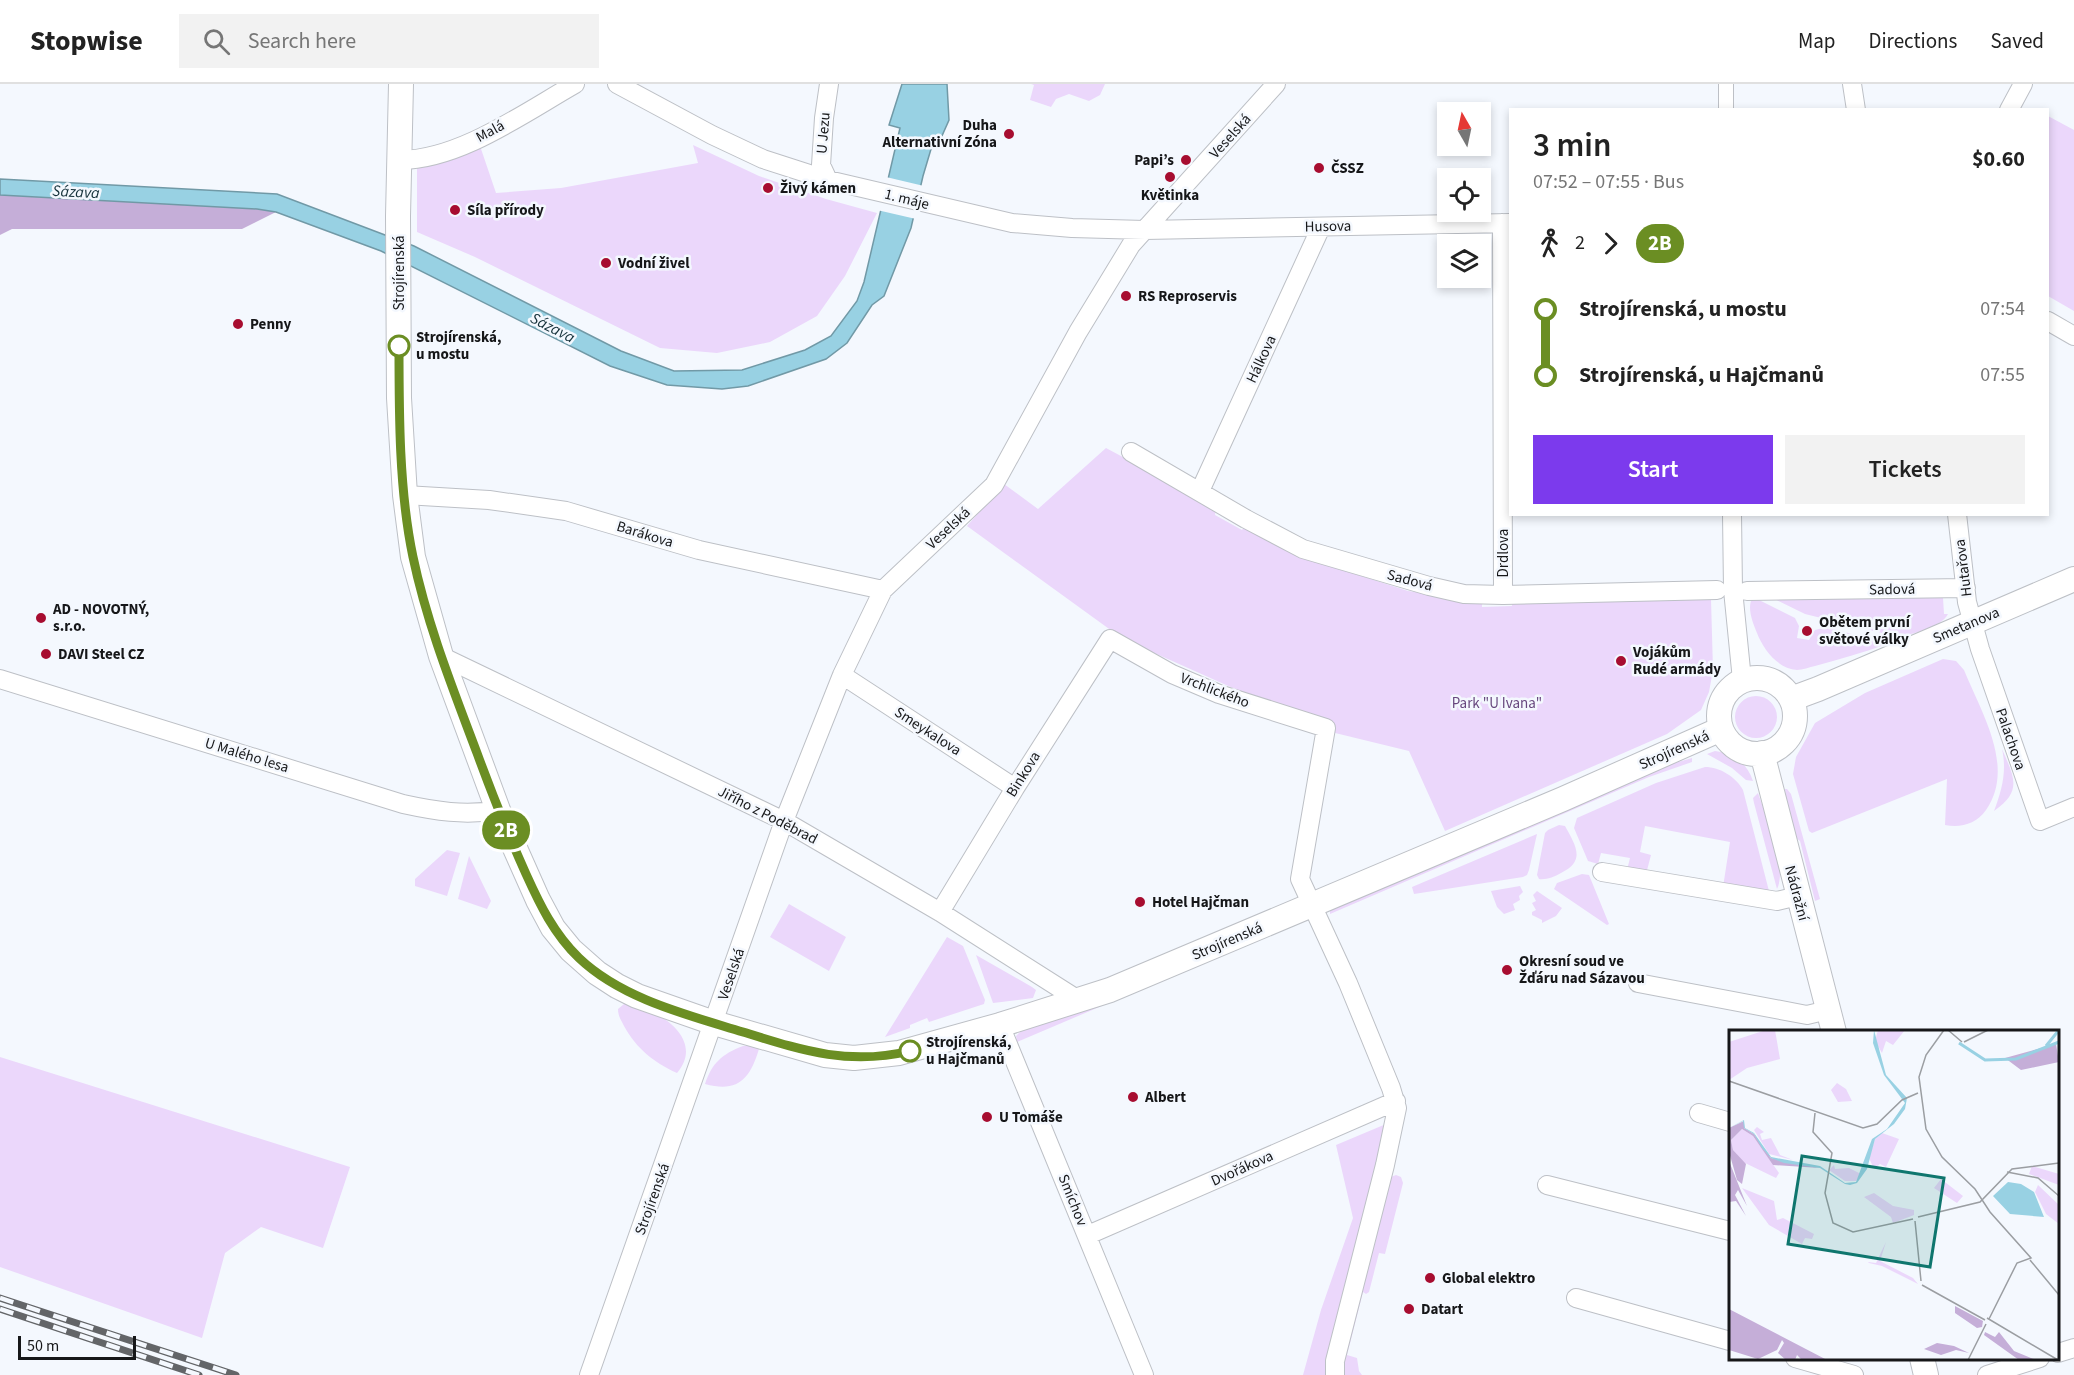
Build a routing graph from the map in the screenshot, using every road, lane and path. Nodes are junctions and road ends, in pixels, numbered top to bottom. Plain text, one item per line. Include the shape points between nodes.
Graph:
1 (400, 84) edge
2 (574, 84) edge
3 (617, 84) edge
4 (829, 84) edge
5 (1276, 84) edge
6 (1726, 84) edge
7 (1852, 84) edge
8 (2020, 85) edge
9 (1726, 108) edge
10 (1856, 108) edge
11 (2010, 108) edge
12 (399, 160) junction
13 (835, 181) junction
14 (1506, 223) edge
15 (1322, 226) junction
16 (1145, 230) junction
17 (2049, 322) edge
18 (2074, 336) edge
19 (1131, 452) dead end
20 (1200, 491) junction
21 (405, 495) junction
22 (1732, 516) edge
23 (1957, 516) edge
24 (2074, 579) edge
25 (1966, 588) junction
26 (883, 590) junction
27 (1717, 590) dead end
28 (1747, 591) dead end
29 (1503, 595) junction
30 (1972, 622) junction
31 (1110, 639) joint
32 (441, 656) junction
33 (842, 675) junction
34 (0, 679) edge
35 (1742, 680) junction
36 (1791, 699) junction
37 (1721, 729) junction
38 (1762, 753) junction
39 (1014, 788) junction
40 (2074, 807) edge
41 (498, 810) junction
42 (784, 821) junction
43 (1602, 872) dead end
44 (1798, 896) junction
45 (1312, 905) junction
46 (940, 912) junction
47 (1638, 983) dead end
48 (1080, 1001) junction
49 (1831, 1021) edge
50 (714, 1023) junction
51 (1000, 1025) junction
52 (1396, 1101) junction
53 (1699, 1113) dead end
54 (1729, 1121) edge
55 (1547, 1185) dead end
56 (1729, 1230) edge
57 (1088, 1235) junction
58 (1576, 1298) dead end
59 (1729, 1340) edge
60 (2074, 1348) edge
61 (2059, 1353) edge
62 (1799, 1360) edge
63 (1922, 1360) edge
64 (2037, 1360) edge
65 (589, 1375) edge
66 (1144, 1375) edge
67 (1335, 1375) edge
68 (1854, 1375) edge
69 (1926, 1375) edge
70 (1987, 1375) edge

1 - 12 street, Strojírenská
2 - 12 street, Malá via 477,139 432,157
3 - 13 street, 1. máje via 740,150
4 - 13 street, U Jezu via 821,165
5 - 16 street, Veselská
6 - 9 street
7 - 10 street
8 - 11 street
12 - 21 street, Strojírenská via 399,398
13 - 16 street, 1. máje via 1012,223
14 - 15 street, Husova
14 - 29 street, Drdlova
15 - 16 street, Husova
15 - 20 street, Hálkova
16 - 26 street, Veselská via 1112,276 994,485
17 - 18 street
19 - 20 street, Sadová
20 - 29 street, Sadová via 1303,549 1464,594
21 - 26 street, Barákova via 489,500 566,511 699,550
21 - 32 street, Strojírenská via 413,557
22 - 35 street via 1733,590
23 - 25 street, Hutařova
24 - 30 street, Smetanova
25 - 28 street, Sadová
25 - 30 street, Hutařova
26 - 33 street, Veselská
27 - 29 street, Sadová
30 - 36 street, Smetanova
30 - 40 street, Palachova via 2040,821
31 - 39 street, Binkova
31 - 45 street, Vrchlického via 1172,674 1219,694 1326,728 1300,879
32 - 41 street, Strojírenská
32 - 42 street, Jiřího z Poděbrad
33 - 39 street, Smeykalova
33 - 42 street, Veselská
34 - 41 street, U Malého lesa via 403,804 454,813
35 - 36 street via 1758,677 1774,681
35 - 37 street via 1722,700
36 - 38 street via 1795,712 1791,733 1776,749
37 - 38 street via 1734,747
37 - 45 street, Strojírenská
38 - 44 street, Nádražní
39 - 46 street, Binkova
41 - 50 street, Strojírenská via 553,928 581,960 637,996
42 - 46 street, Jiřího z Poděbrad
42 - 50 street, Veselská
43 - 44 street via 1777,901
44 - 49 street, Nádražní
45 - 48 street, Strojírenská
45 - 52 street
46 - 48 street, Jiřího z Poděbrad
47 - 49 street
48 - 51 street, Strojírenská
50 - 51 street, Strojírenská via 825,1055 854,1058 899,1053
50 - 65 street, Strojírenská
51 - 57 street, Smíchov
52 - 57 street, Dvořákova
52 - 67 street via 1396,1117 1335,1361
53 - 54 street
55 - 56 street
57 - 66 street, Smíchov
58 - 59 street
60 - 61 street
62 - 68 street
63 - 69 street
64 - 70 street

